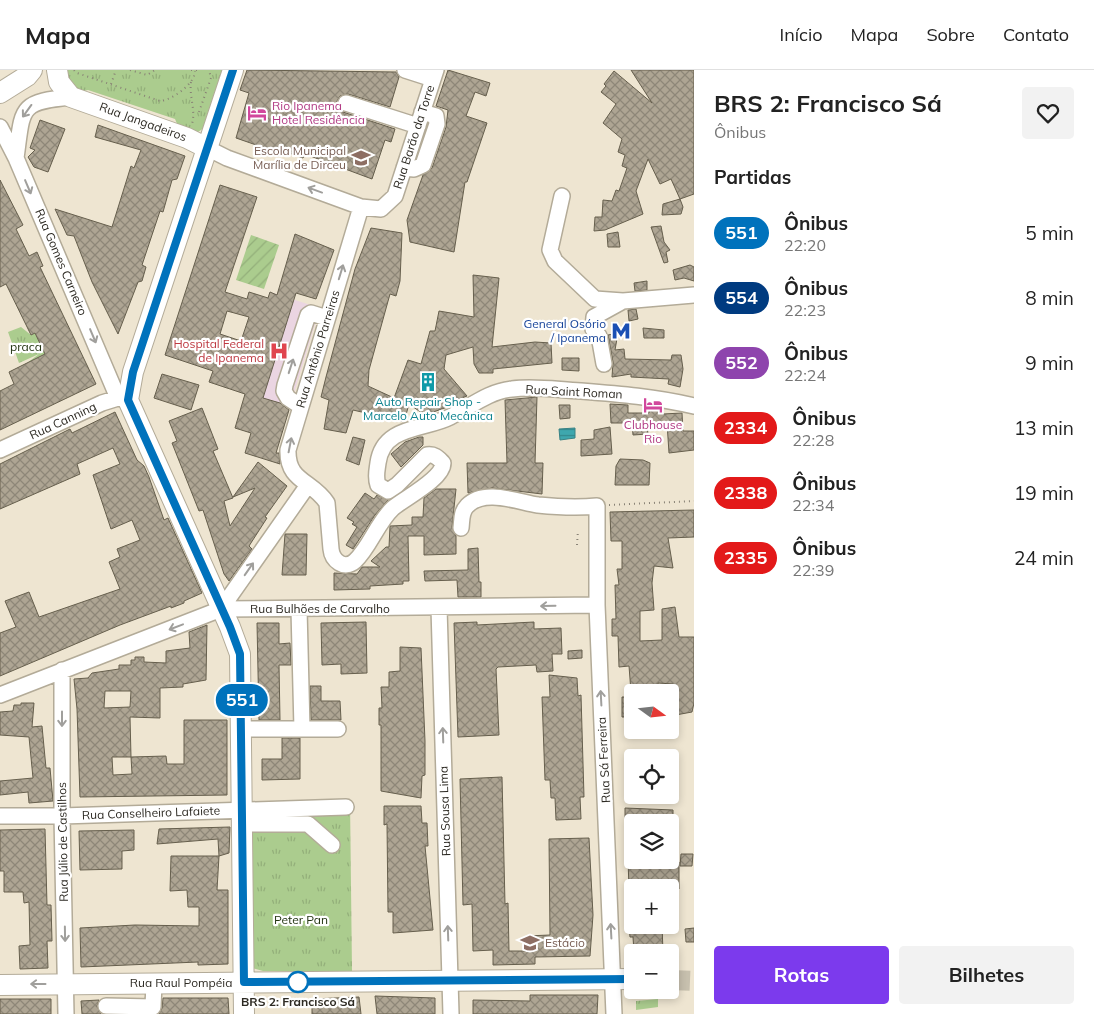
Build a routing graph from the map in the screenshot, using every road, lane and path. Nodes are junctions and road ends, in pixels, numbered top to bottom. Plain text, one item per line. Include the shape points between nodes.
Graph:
1 (32, 70) edge
2 (56, 70) edge
3 (74, 70) edge
4 (116, 70) edge
5 (130, 70) edge
6 (155, 70) edge
7 (191, 70) edge
8 (209, 70) edge
9 (233, 70) edge
10 (405, 70) edge
11 (196, 71) edge
12 (434, 75) edge
13 (191, 82) junction
14 (110, 85) junction
15 (0, 93) edge
16 (71, 97) junction
17 (346, 104) dead end
18 (199, 112) dead end
19 (420, 119) junction
20 (0, 127) edge
21 (187, 138) junction
22 (207, 148) junction
23 (16, 158) junction
24 (404, 168) junction
25 (562, 196) dead end
26 (361, 207) junction
27 (694, 295) edge
28 (623, 301) junction
29 (327, 318) junction
30 (604, 364) dead end
31 (123, 399) junction
32 (300, 406) junction
33 (694, 406) edge
34 (0, 450) edge
35 (308, 485) junction
36 (694, 501) edge
37 (597, 506) junction
38 (461, 528) dead end
39 (578, 530) dead end
40 (577, 545) dead end
41 (597, 605) junction
42 (439, 608) junction
43 (221, 609) junction
44 (299, 609) junction
45 (62, 670) junction
46 (0, 695) edge
47 (242, 729) junction
48 (302, 729) junction
49 (338, 729) dead end
50 (346, 806) dead end
51 (0, 816) edge
52 (62, 816) junction
53 (243, 817) junction
54 (332, 845) dead end
55 (623, 979) edge
56 (450, 981) junction
57 (244, 982) junction
58 (154, 983) junction
59 (66, 984) junction
60 (106, 984) junction
61 (0, 985) edge
62 (106, 1010) edge
63 (153, 1010) edge
64 (66, 1014) edge
65 (244, 1014) edge
66 (451, 1014) edge
67 (614, 1014) edge

1 - 15 main road
2 - 16 main road via 59,82
3 - 14 path
4 - 14 path
5 - 6 path via 147,75
7 - 11 path
8 - 18 path via 211,78
9 - 22 main road
10 - 12 street
11 - 13 path
12 - 19 street, Rua Barão da Torre
13 - 14 path via 166,101
13 - 21 path via 194,114
16 - 21 main road, Rua Jangadeiros
16 -> 23 street, Rua Jangadeiros via 40,100 29,106 21,120
17 - 19 street
19 - 24 street, Rua Barão da Torre
19 - 24 street via 436,116 437,124 423,165 414,169
20 - 23 street, Rua Gomes Carneiro
21 - 22 main road, Rua Jangadeiros
26 -> 22 street, Rua Jangadeiros
22 - 31 main road
23 -> 31 street, Rua Gomes Carneiro
24 - 26 street, Rua Barão da Torre via 395,196 387,204 381,209
25 - 28 street via 550,250 555,260 595,299
29 -> 26 street, Rua Antônio Parreiras
27 - 28 street
28 - 30 street via 598,314 592,321 599,336
29 - 32 street, Rua Antônio Parreiras
32 -> 29 street via 288,398 285,384 308,315
31 - 34 street, Rua Canning via 102,403
31 - 43 main road, Rua Gomes Carneiro
35 -> 32 street, Rua Antônio Parreiras via 293,473 288,459
33 - 35 street, Rua Saint Roman via 654,397 512,389 485,397 448,418 406,430 383,447 376,479 378,485 388,490 397,485 427,455 438,458 443,463 442,467 435,478 391,511 352,564 337,563 332,556 327,503
43 -> 35 street
36 - 37 path
37 - 38 street via 579,508 479,498 463,511
37 - 41 street, Rua Sá Ferreira
39 - 40 path
41 -> 42 street, Rua Bulhões de Carvalho
55 -> 41 street, Rua Sá Ferreira
42 - 44 street, Rua Bulhões de Carvalho
56 -> 42 street, Rua Sousa Lima
43 - 44 street, Rua Bulhões de Carvalho
43 -> 45 street, Rua Bulhões de Carvalho
43 - 47 main road, Rua Gomes Carneiro via 240,654
44 - 48 street
45 - 46 street, Rua Bulhões de Carvalho
45 -> 52 street, Rua Júlio de Castilhos
47 - 48 street
47 - 53 main road, Rua Gomes Carneiro
48 - 49 street
50 - 53 street
51 - 52 street, Rua Conselheiro Lafaiete
52 - 53 street, Rua Conselheiro Lafaiete
52 -> 59 street, Rua Júlio de Castilhos
53 - 54 street via 308,824
53 - 57 main road, Rua Gomes Carneiro
55 - 56 main road, Rua Raul Pompéia
55 - 67 street, Rua Sá Ferreira
56 - 57 main road, Rua Raul Pompéia
56 - 66 street, Rua Sousa Lima
57 - 58 main road, Rua Raul Pompéia
57 - 65 main road, Rua Gomes Carneiro
58 - 60 main road, Rua Raul Pompéia
58 - 63 street
59 - 60 main road, Rua Raul Pompéia
59 -> 61 main road, Rua Raul Pompéia
59 - 64 street, Rua Júlio de Castilhos
60 - 62 street
62 - 63 street

